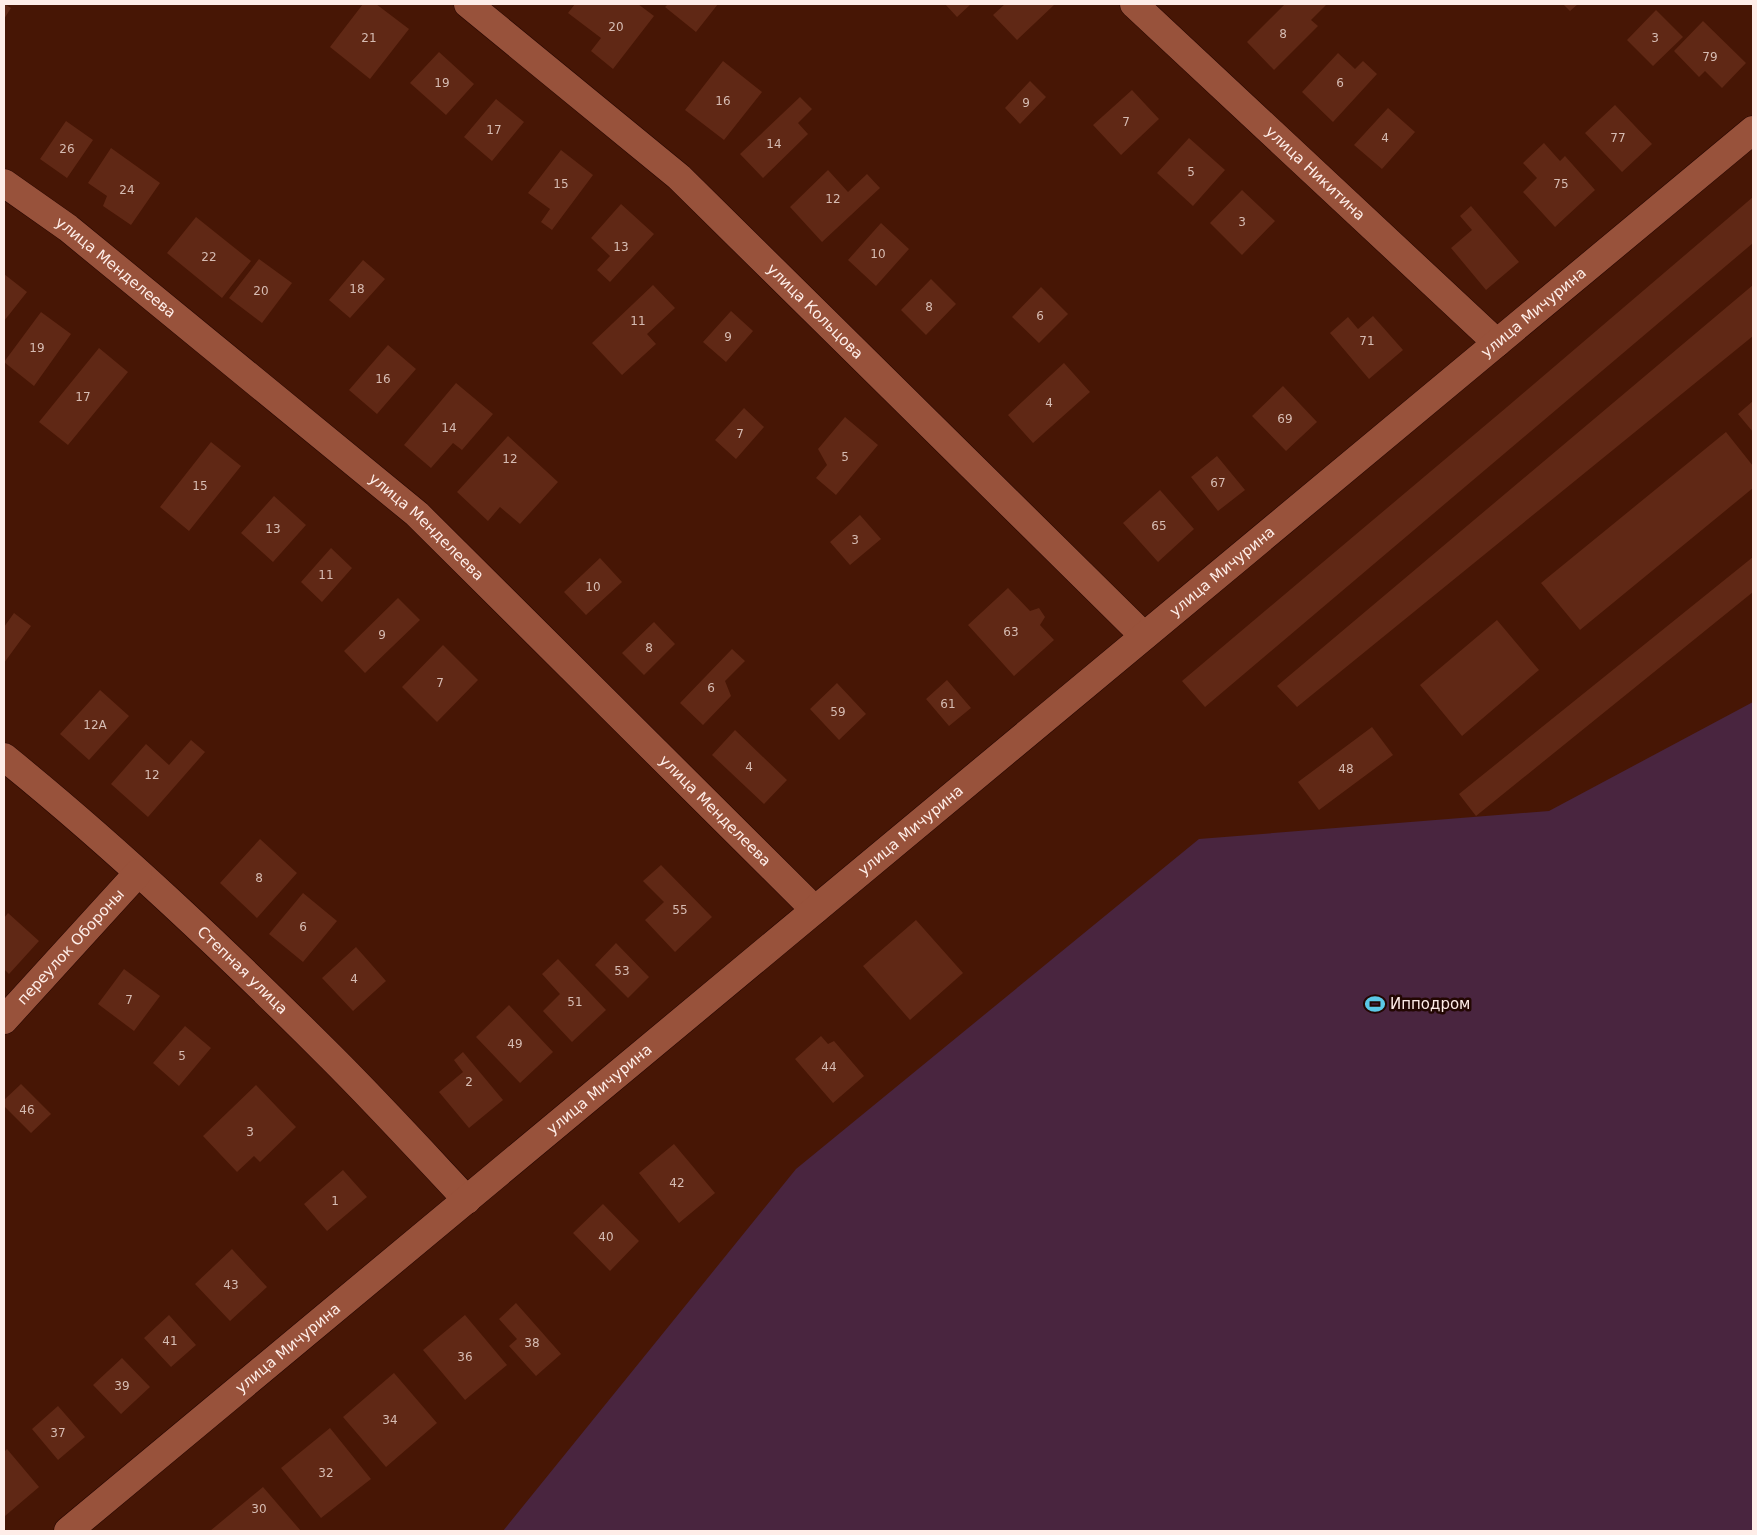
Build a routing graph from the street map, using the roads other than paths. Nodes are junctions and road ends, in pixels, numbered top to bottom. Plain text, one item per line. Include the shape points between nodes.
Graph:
1 (468, 4) edge
2 (1134, 4) edge
3 (1753, 130) edge
4 (4, 183) edge
5 (1497, 343) junction
6 (1144, 636) junction
7 (4, 756) edge
8 (138, 873) junction
9 (815, 910) junction
10 (4, 1020) edge
11 (467, 1200) junction
12 (68, 1531) edge

1 - 6 street, улица Кольцова via 679,177
2 - 5 street, улица Никитина
3 - 5 street, улица Мичурина
4 - 9 street, улица Менделеева via 68,228 417,514
5 - 6 street, улица Мичурина
6 - 9 street, улица Мичурина
7 - 8 street, Степная улица
8 - 10 street, переулок Обороны
8 - 11 street, Степная улица via 186,915 332,1058
9 - 11 street, улица Мичурина
11 - 12 street, улица Мичурина

